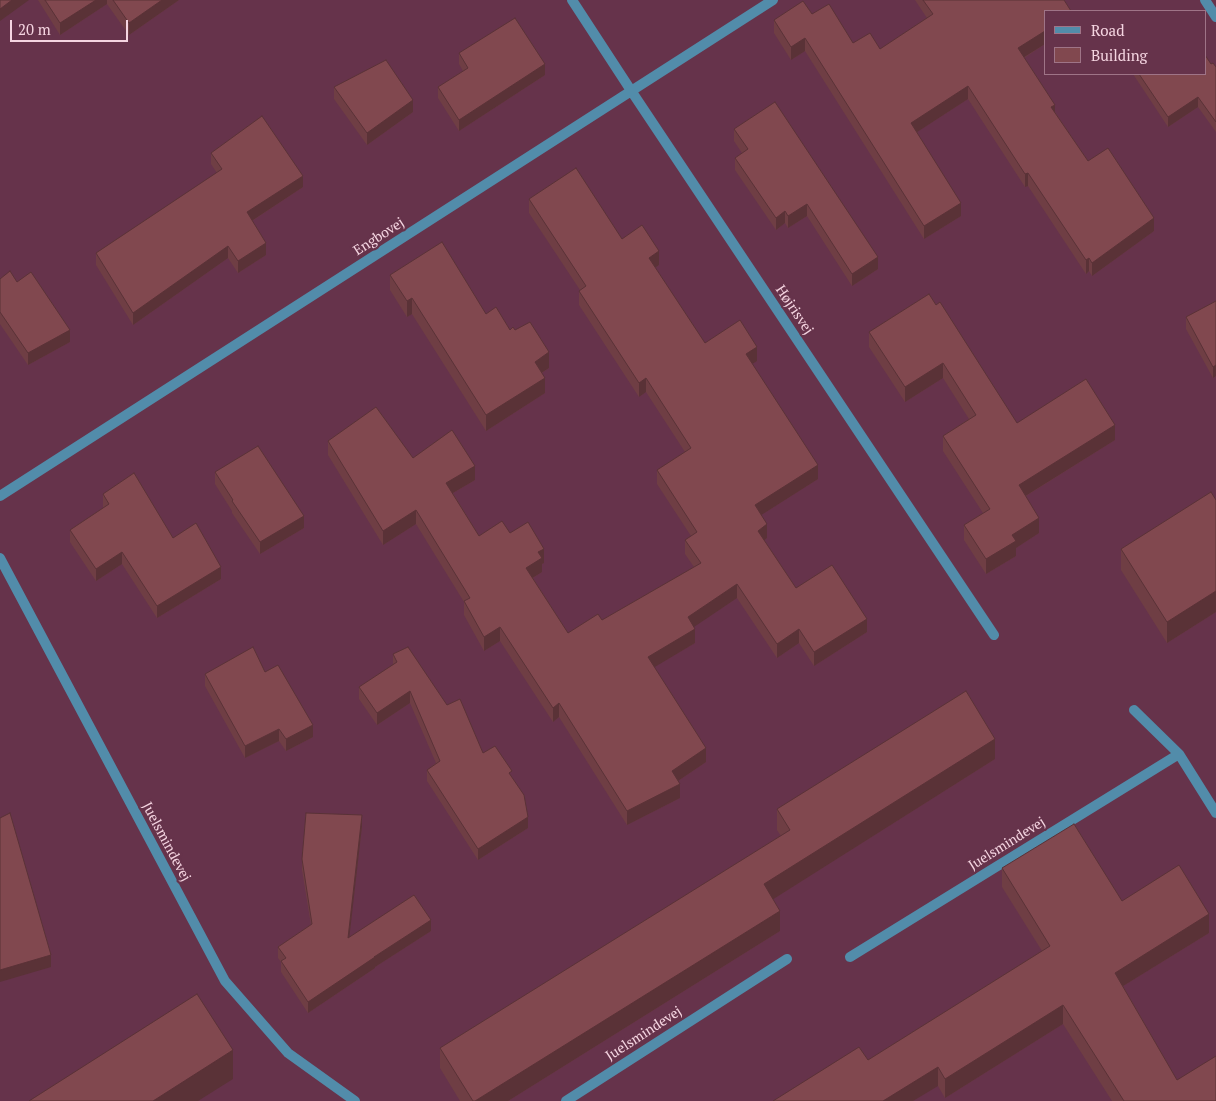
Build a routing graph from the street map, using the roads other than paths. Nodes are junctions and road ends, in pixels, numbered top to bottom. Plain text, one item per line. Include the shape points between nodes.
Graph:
1 (572, 0) edge
2 (773, 0) edge
3 (1205, 0) edge
4 (1216, 17) edge
5 (632, 92) junction
6 (0, 496) edge
7 (0, 558) edge
8 (994, 634) dead end
9 (1134, 710) dead end
10 (1179, 754) junction
11 (1216, 813) edge
12 (850, 957) dead end
13 (788, 959) dead end
14 (355, 1101) edge
15 (566, 1101) edge

1 - 5 street, Højrisvej
2 - 5 street, Engbovej
3 - 4 street
5 - 6 street, Engbovej
5 - 8 street, Højrisvej
7 - 14 street, Juelsmindevej via 224,981 288,1053
9 - 10 street
10 - 11 street
10 - 12 street, Juelsmindevej
13 - 15 street, Juelsmindevej

